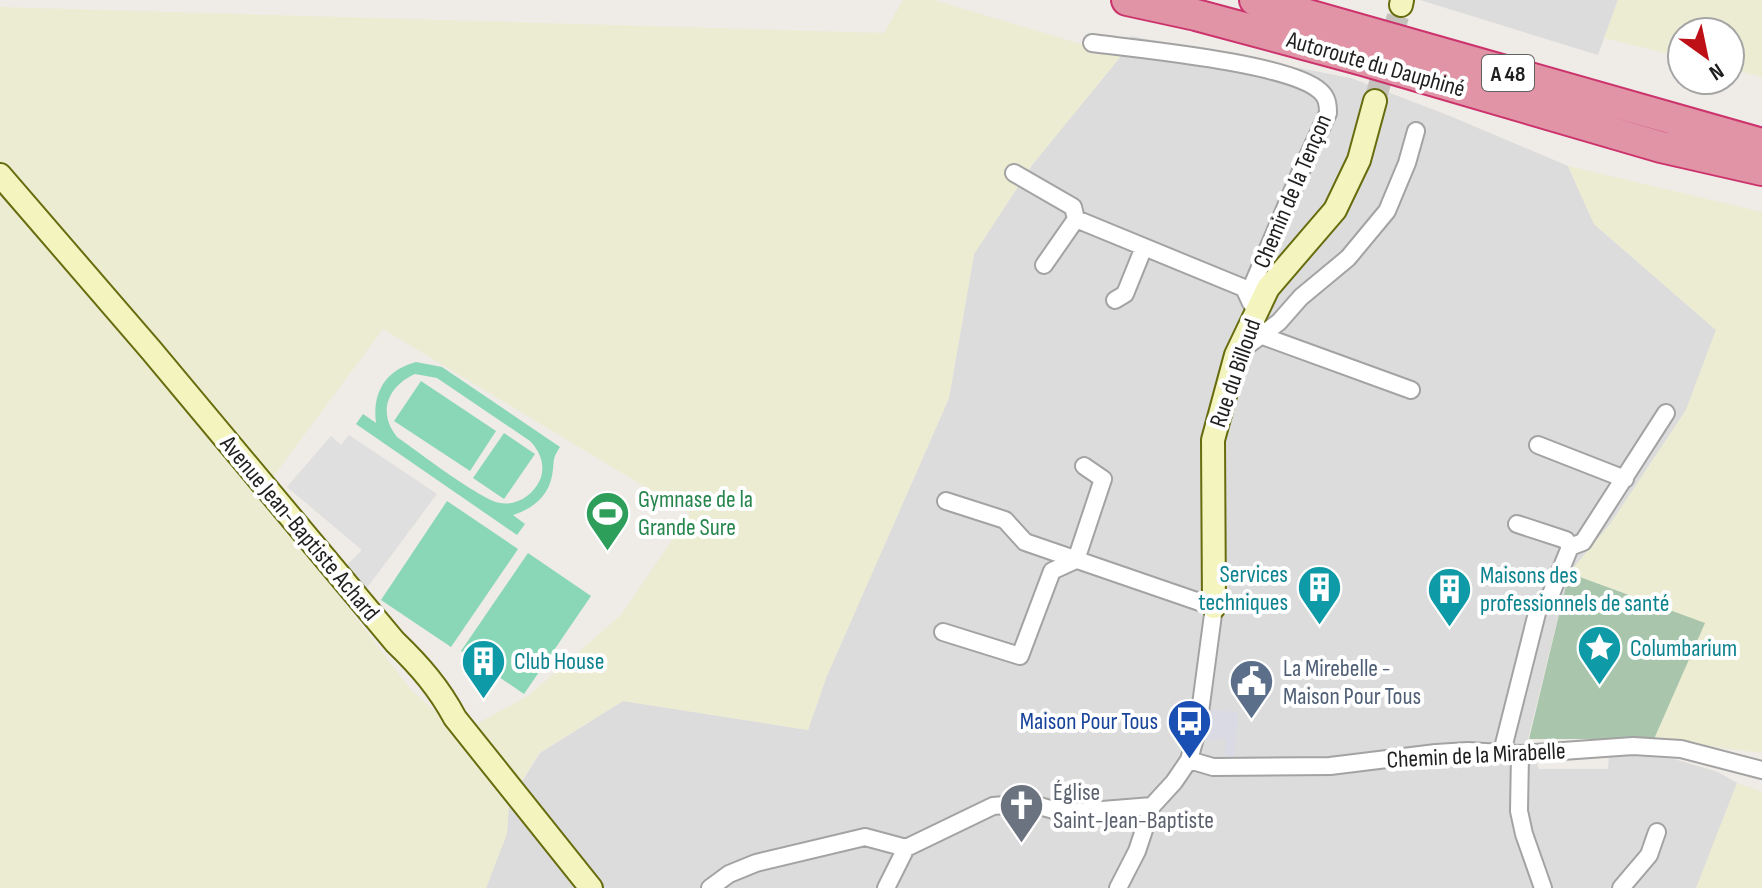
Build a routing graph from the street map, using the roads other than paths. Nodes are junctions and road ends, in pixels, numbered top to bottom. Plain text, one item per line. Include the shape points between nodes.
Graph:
1 (1127, 0) edge
2 (1255, 0) edge
3 (1092, 43) dead end
4 (1375, 101) tunnel mouth
5 (1416, 131) dead end
6 (1762, 144) edge
7 (1762, 170) edge
8 (1014, 173) dead end
9 (0, 175) edge
10 (1076, 219) junction
11 (1144, 247) junction
12 (1044, 265) dead end
13 (1115, 300) dead end
14 (1258, 323) junction
15 (1411, 390) dead end
16 (1666, 413) dead end
17 (1538, 445) dead end
18 (1084, 466) dead end
19 (1625, 479) junction
20 (946, 501) dead end
21 (1517, 524) dead end
22 (1570, 547) junction
23 (1076, 560) junction
24 (1214, 596) junction
25 (943, 632) dead end
26 (1502, 752) junction
27 (1520, 754) junction
28 (1189, 760) junction
29 (1762, 770) edge
30 (1152, 806) junction
31 (1657, 832) dead end
32 (906, 848) junction
33 (591, 888) edge
34 (710, 888) edge
35 (886, 888) edge
36 (1118, 888) edge
37 (1543, 888) edge
38 (1621, 888) edge

1 - 7 highway, Autoroute du Dauphiné / A 48
2 - 6 highway, Autoroute du Dauphiné / A 48
3 - 14 street, Chemin de la Tençon via 1266,71 1319,89 1325,97 1328,113 1253,284
4 - 14 street, Rue du Billoud via 1359,160 1335,210 1268,288
5 - 14 street via 1387,211 1348,258 1279,322
8 - 10 street via 1073,207
9 - 33 street, Avenue Jean-Baptiste Achard via 423,670
10 - 11 street, Chemin de la Tençon
10 - 12 street
11 - 13 street via 1125,294
11 - 14 street, Chemin de la Tençon via 1244,288
14 - 15 street
14 - 24 street, Rue du Billoud via 1236,355 1213,440
16 - 19 street
17 - 19 street
18 - 23 street via 1103,479
19 - 22 street via 1583,542
20 - 23 street via 1005,520 1025,542
21 - 22 street via 1566,540
22 - 26 street via 1551,594 1538,609
23 - 24 street
23 - 25 street via 1052,571 1020,656
24 - 28 street, Rue du Billoud
26 - 27 street, Chemin de la Mirabelle
26 - 28 street, Chemin de la Mirabelle via 1436,753 1330,766 1213,767
27 - 29 street, Chemin de la Mirabelle via 1657,747 1718,756
27 - 37 street via 1519,811
28 - 30 street, Rue du Billoud
30 - 32 street via 1065,813 1028,803 993,806
30 - 36 street
31 - 38 street via 1649,855
32 - 34 street via 865,837 756,863
32 - 35 street

